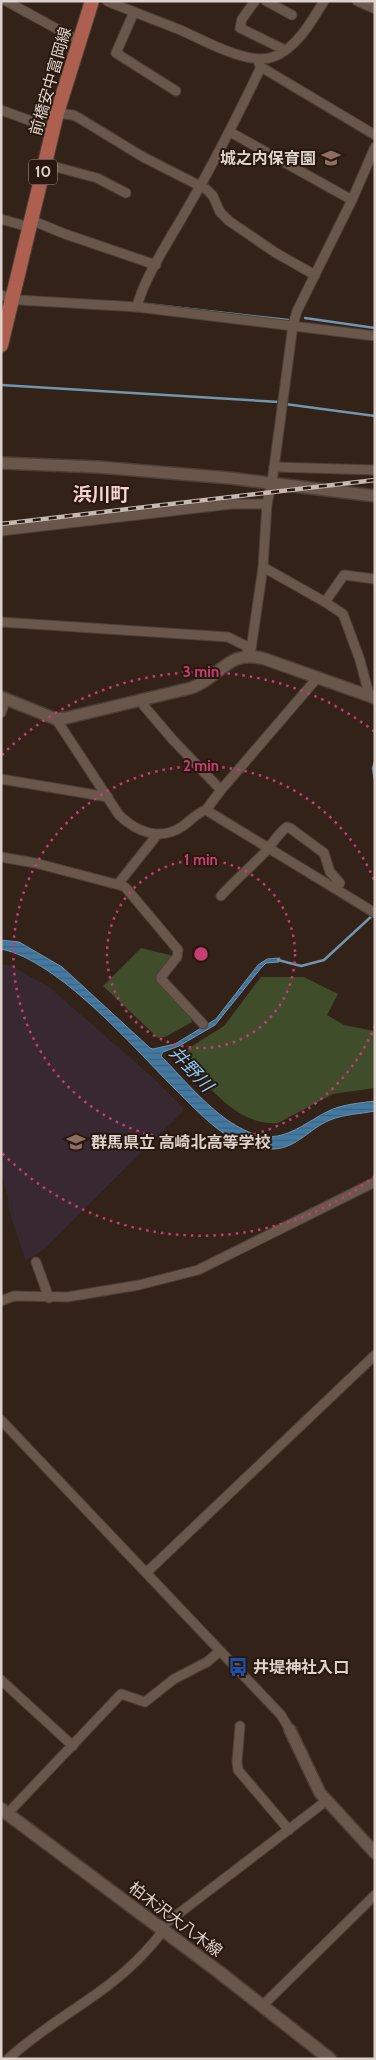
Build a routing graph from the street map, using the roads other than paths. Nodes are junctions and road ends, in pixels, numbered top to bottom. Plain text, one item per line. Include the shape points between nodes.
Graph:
1 (6, 1) edge
2 (92, 1) edge
3 (107, 1) edge
4 (255, 1) edge
5 (266, 1) edge
6 (324, 1) edge
7 (358, 1) edge
8 (375, 10) edge
9 (134, 12) junction
10 (292, 14) dead end
11 (79, 41) junction
12 (285, 50) junction
13 (259, 63) junction
14 (176, 91) dead end
15 (1, 110) edge
16 (57, 113) junction
17 (53, 130) junction
18 (230, 132) junction
19 (375, 135) edge
20 (375, 147) edge
21 (45, 164) junction
22 (200, 186) junction
23 (126, 193) dead end
24 (352, 200) junction
25 (1, 219) edge
26 (30, 223) junction
27 (156, 265) junction
28 (315, 275) junction
29 (7, 296) edge
30 (136, 307) junction
31 (293, 325) junction
32 (375, 336) edge
33 (1, 346) edge
34 (1, 463) edge
35 (274, 467) junction
36 (375, 470) edge
37 (271, 483) junction
38 (375, 496) edge
39 (267, 504) junction
40 (1, 531) edge
41 (263, 567) junction
42 (375, 579) edge
43 (325, 602) junction
44 (1, 622) edge
45 (250, 656) junction
46 (318, 677) junction
47 (372, 697) edge
48 (4, 698) edge
49 (142, 701) junction
50 (1, 712) edge
51 (56, 719) junction
52 (1, 779) edge
53 (221, 790) junction
54 (108, 797) junction
55 (206, 810) junction
56 (156, 835) junction
57 (268, 849) junction
58 (1, 857) edge
59 (118, 884) junction
60 (334, 888) junction
61 (221, 896) dead end
62 (373, 912) edge
63 (200, 1026) dead end
64 (375, 1182) edge
65 (36, 1262) dead end
66 (49, 1298) junction
67 (1, 1301) edge
68 (375, 1355) edge
69 (1, 1420) edge
70 (147, 1572) junction
71 (220, 1651) junction
72 (1, 1680) edge
73 (240, 1726) dead end
74 (290, 1730) joint
75 (73, 1746) junction
76 (326, 1801) junction
77 (5, 1811) edge
78 (289, 1830) junction
79 (375, 1854) edge
80 (375, 1895) edge
81 (163, 1930) junction
82 (262, 2006) junction
83 (8, 2059) edge
84 (330, 2059) edge

1 - 11 street
2 - 11 main road, 前橋安中富岡線 / 10
3 - 9 street
4 - 12 street via 242,19 240,28
5 - 10 street
6 - 12 street via 298,39
7 - 8 street
9 - 13 street
9 - 14 street via 116,53
11 - 16 main road, 前橋安中富岡線 / 10
12 - 13 street
13 - 18 street
13 - 19 street
15 - 17 street
16 - 17 main road, 前橋安中富岡線 / 10
16 - 22 street via 73,115 143,157
17 - 21 main road, 前橋安中富岡線 / 10
18 - 22 street
18 - 24 street
20 - 24 street
21 - 23 street via 97,178
21 - 26 main road, 前橋安中富岡線 / 10
22 - 27 street
22 - 28 street via 213,196 220,212 229,221
24 - 28 street
25 - 26 street
26 - 27 street
26 - 29 main road, 前橋安中富岡線 / 10
27 - 30 street
28 - 31 street
29 - 30 street via 26,301
29 - 33 main road, 前橋安中富岡線 / 10
30 - 31 street
31 - 32 street
31 - 35 street
34 - 37 street
35 - 36 street
35 - 37 street
37 - 38 street
37 - 39 street
39 - 40 street via 232,504
39 - 41 street
41 - 43 street
41 - 45 street
42 - 43 street via 344,575
43 - 47 street via 343,614
44 - 45 street via 228,637 246,646
45 - 46 street
45 - 49 street via 231,661 198,686
46 - 47 street
46 - 53 street
48 - 50 street
48 - 51 street
49 - 51 street
49 - 53 street via 173,740
51 - 54 street
52 - 54 street
53 - 55 street
54 - 56 street via 125,820
55 - 56 street via 169,834
55 - 57 street
56 - 59 street
57 - 60 street
57 - 60 street via 280,832 290,828 324,853 330,872 340,883
57 - 61 street
58 - 59 street
59 - 63 street via 126,888 178,950 177,957 160,976
60 - 62 street
64 - 66 street via 198,1270 139,1285
65 - 66 street
66 - 67 street via 14,1296
68 - 70 street
69 - 70 street
70 - 71 street
71 - 74 street via 281,1715
71 - 75 street via 207,1662 174,1679 145,1702 121,1694
72 - 75 street
73 - 78 street via 238,1770
74 - 76 street
75 - 77 street
76 - 78 street
76 - 79 street
77 - 81 main road, 柏木沢大八木線
78 - 81 street via 165,1924
80 - 82 street
81 - 82 main road, 柏木沢大八木線
81 - 83 street via 130,1969 32,2038
82 - 84 main road, 柏木沢大八木線

